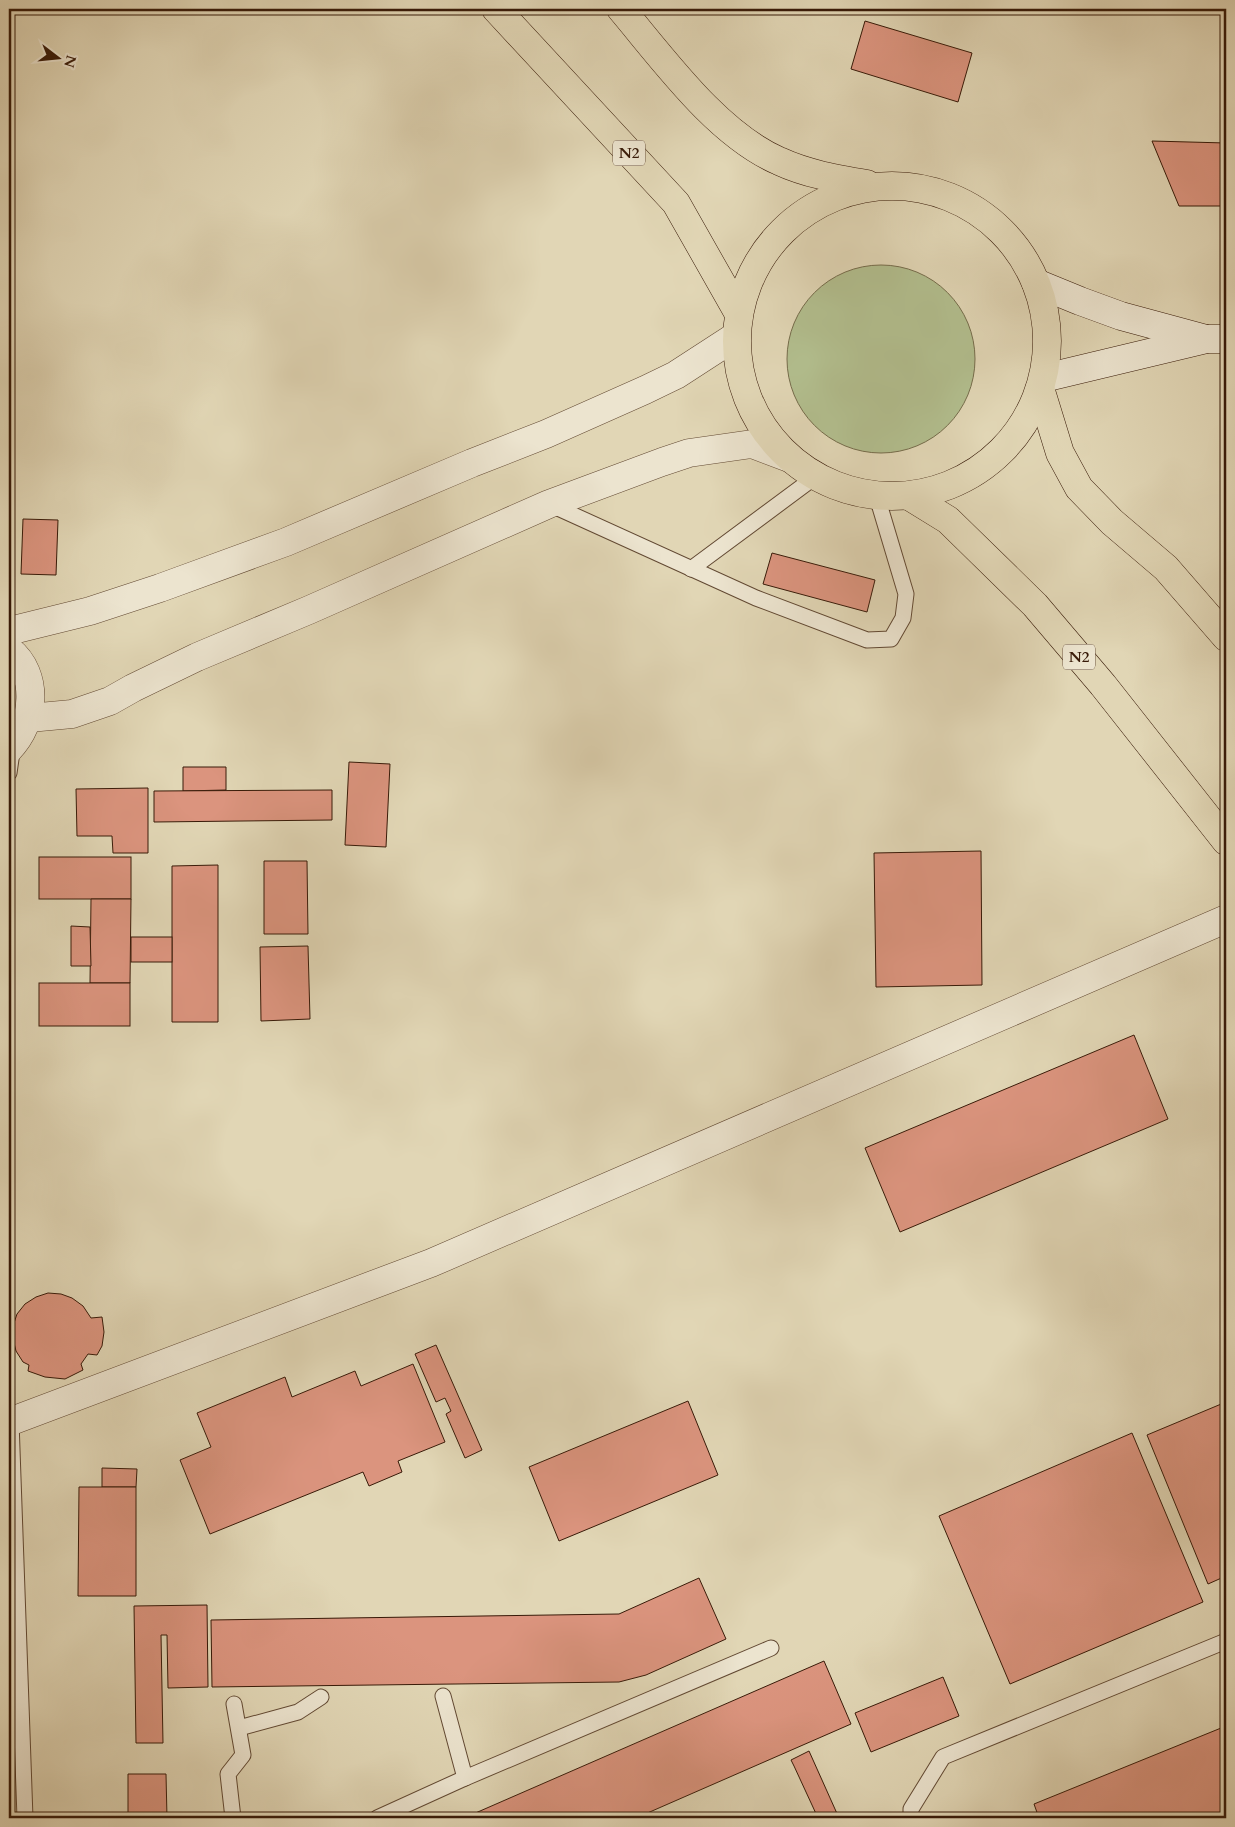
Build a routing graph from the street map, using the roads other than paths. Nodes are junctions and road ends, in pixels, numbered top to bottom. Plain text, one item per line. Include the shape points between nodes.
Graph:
1 (496, 9) edge
2 (622, 9) edge
3 (879, 186) junction
4 (1036, 283) junction
5 (736, 326) junction
6 (1217, 339) edge
7 (1042, 383) junction
8 (789, 458) junction
9 (815, 477) junction
10 (876, 496) junction
11 (909, 496) junction
12 (549, 504) junction
13 (691, 569) junction
14 (9, 631) edge
15 (1226, 637) edge
16 (9, 650) edge
17 (29, 718) junction
18 (11, 747) edge
19 (9, 773) edge
20 (1226, 841) edge
21 (1226, 919) edge
22 (9, 1422) edge
23 (1226, 1641) edge
24 (771, 1648) dead end
25 (443, 1696) dead end
26 (321, 1698) dead end
27 (234, 1704) dead end
28 (238, 1728) junction
29 (465, 1778) junction
30 (25, 1818) edge
31 (233, 1818) edge
32 (377, 1818) edge
33 (911, 1818) edge

1 - 5 highway, N2 via 676,203
2 - 3 highway, N2 via 689,89 742,139 777,161 806,172
3 - 4 highway, N2 via 917,187 954,197 987,217 1014,244
3 - 5 highway, N2 via 839,195 803,213 774,241 752,275
4 - 6 street via 1121,316
4 - 7 highway, N2 via 1047,326
5 - 8 highway, N2 via 747,398 764,431
5 - 14 street via 676,375 564,426 286,542 90,611
6 - 7 street
7 - 11 highway, N2 via 1025,421 996,456 976,472 944,488
7 - 15 highway, N2 via 1060,453 1079,488 1112,522 1166,568
8 - 9 highway, N2
8 - 12 street via 752,444 689,453
9 - 10 highway, N2 via 845,490
9 - 13 lane
10 - 11 highway, N2
10 - 13 lane via 906,594 903,618 891,639 868,640 756,598
11 - 20 highway, N2 via 948,520 1034,604 1104,685
12 - 13 lane
12 - 17 street via 197,657 110,701 72,714
16 - 17 street via 17,656 27,675 31,696
17 - 18 street
18 - 19 lane
21 - 22 street via 431,1262
22 - 30 lane
23 - 33 lane via 943,1757 911,1809
24 - 29 lane
25 - 29 lane
26 - 28 lane via 298,1712
27 - 28 lane
28 - 31 lane via 244,1755 228,1774
29 - 32 lane

